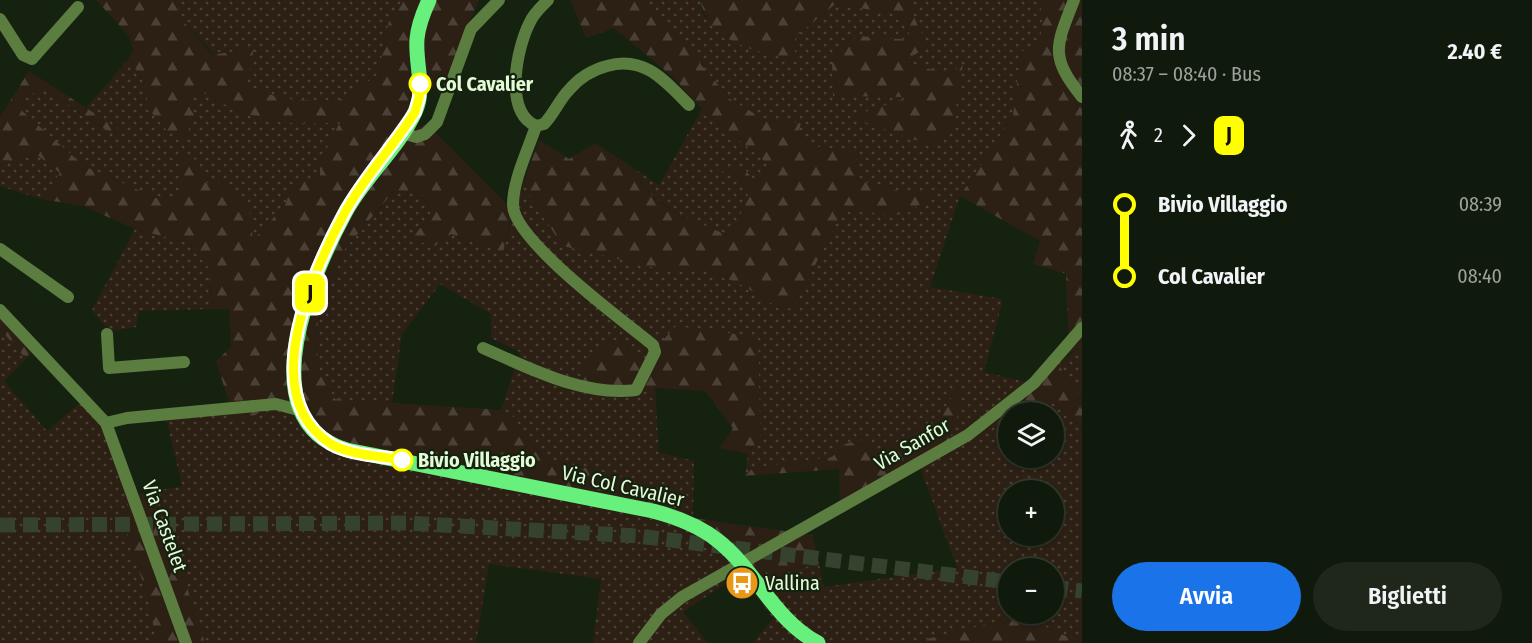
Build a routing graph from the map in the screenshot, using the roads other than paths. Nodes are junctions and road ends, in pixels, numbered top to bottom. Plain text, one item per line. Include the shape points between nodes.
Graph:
1 (429, 0) edge
2 (499, 0) edge
3 (548, 0) edge
4 (1074, 0) edge
5 (78, 7) dead end
6 (0, 19) edge
7 (1082, 97) edge
8 (689, 105) dead end
9 (536, 126) junction
10 (402, 133) junction
11 (0, 249) edge
12 (68, 297) dead end
13 (0, 310) edge
14 (1082, 328) edge
15 (107, 334) dead end
16 (483, 348) dead end
17 (184, 362) dead end
18 (302, 411) junction
19 (106, 423) junction
20 (741, 566) junction
21 (186, 643) edge
22 (639, 643) edge
23 (818, 643) edge

1 - 10 main road, Via Col Cavalier via 417,39 419,98
2 - 10 street via 471,29 433,126 416,137
3 - 9 street via 529,24 516,74 519,105 526,120
4 - 7 street via 1057,59
5 - 6 street via 32,59 23,55
8 - 9 street via 644,66 620,63 586,75 568,91 547,121
9 - 16 street via 513,198 516,219 540,250 654,345 655,352 636,390 623,392 576,385
10 - 18 main road, Via Col Cavalier via 345,213 312,287 293,355
11 - 12 street
13 - 19 street, Via Castelet
14 - 20 street, Via Sanfor via 1034,383 968,435
15 - 17 street via 109,368
18 - 19 street via 276,404
18 - 20 main road, Via Col Cavalier via 316,432 338,447 672,516 718,540
19 - 21 street, Via Castelet
20 - 22 street, Via Sanfor via 672,605
20 - 23 main road, Via Col Cavalier via 790,622

